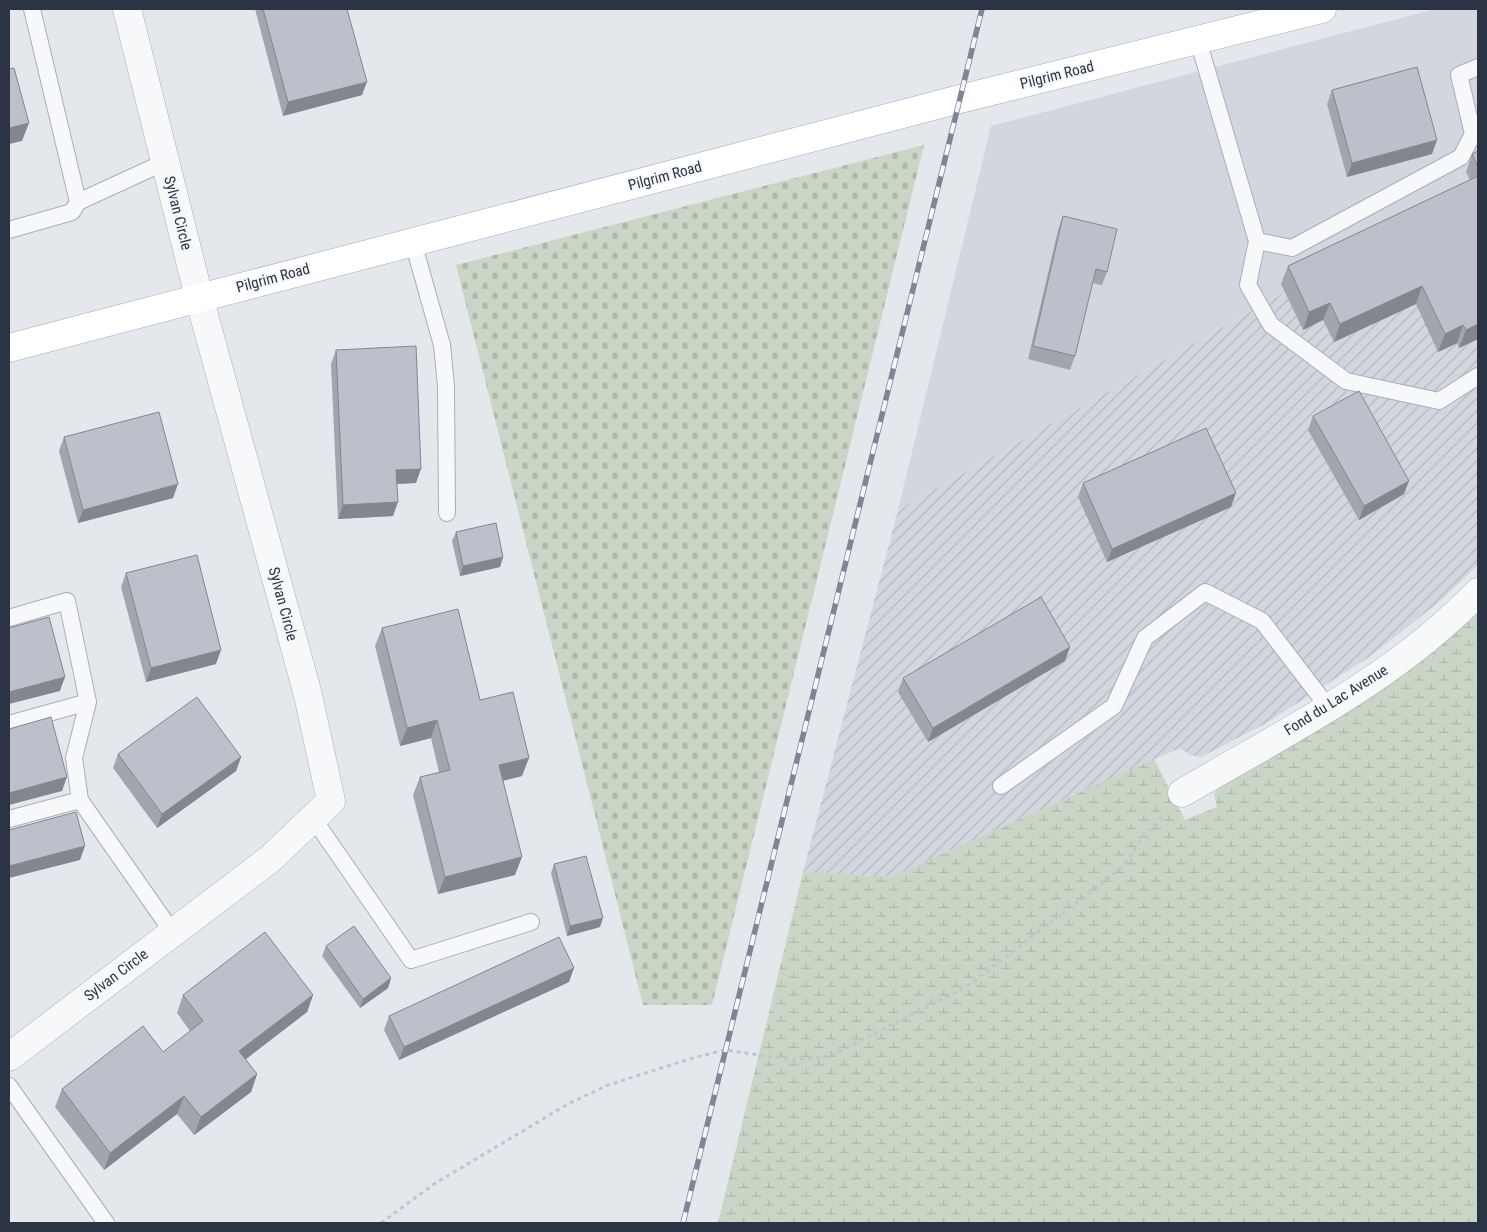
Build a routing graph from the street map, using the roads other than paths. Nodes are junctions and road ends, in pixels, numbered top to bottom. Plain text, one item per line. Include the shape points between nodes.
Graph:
1 (32, 9) edge
2 (128, 9) edge
3 (1322, 9) edge
4 (1198, 40) junction
5 (1478, 67) edge
6 (165, 162) junction
7 (78, 202) junction
8 (9, 230) edge
9 (1257, 241) junction
10 (413, 242) junction
11 (199, 297) junction
12 (9, 348) edge
13 (1478, 376) edge
14 (447, 513) dead end
15 (1478, 592) edge
16 (9, 618) edge
17 (88, 702) junction
18 (1328, 707) junction
19 (9, 724) edge
20 (1001, 786) dead end
21 (1182, 793) road end
22 (80, 800) junction
23 (313, 818) junction
24 (9, 819) edge
25 (531, 922) dead end
26 (173, 933) junction
27 (10, 1053) edge
28 (9, 1086) edge
29 (106, 1223) edge

1 - 7 lane
2 - 6 street, Sylvan Circle
3 - 4 main road, Pilgrim Road
4 - 9 lane
4 - 10 main road, Pilgrim Road
5 - 9 lane via 1459,75 1473,134 1461,157 1292,248
6 - 7 lane
6 - 11 street, Sylvan Circle
7 - 8 lane via 72,212
9 - 13 lane via 1248,285 1271,325 1346,382 1439,401
10 - 11 main road, Pilgrim Road
10 - 14 lane via 442,345 446,386
11 - 12 main road, Pilgrim Road
11 - 23 street, Sylvan Circle via 308,695 331,801
15 - 18 street, Fond du Lac Avenue via 1409,653
16 - 17 lane via 66,602
17 - 19 lane
17 - 22 lane via 74,758
18 - 20 lane via 1262,621 1205,592 1145,638 1114,706
18 - 21 street, Fond du Lac Avenue
22 - 24 lane
22 - 26 lane
23 - 25 lane via 411,960
23 - 26 street, Sylvan Circle via 270,859
26 - 27 street, Sylvan Circle
28 - 29 lane

